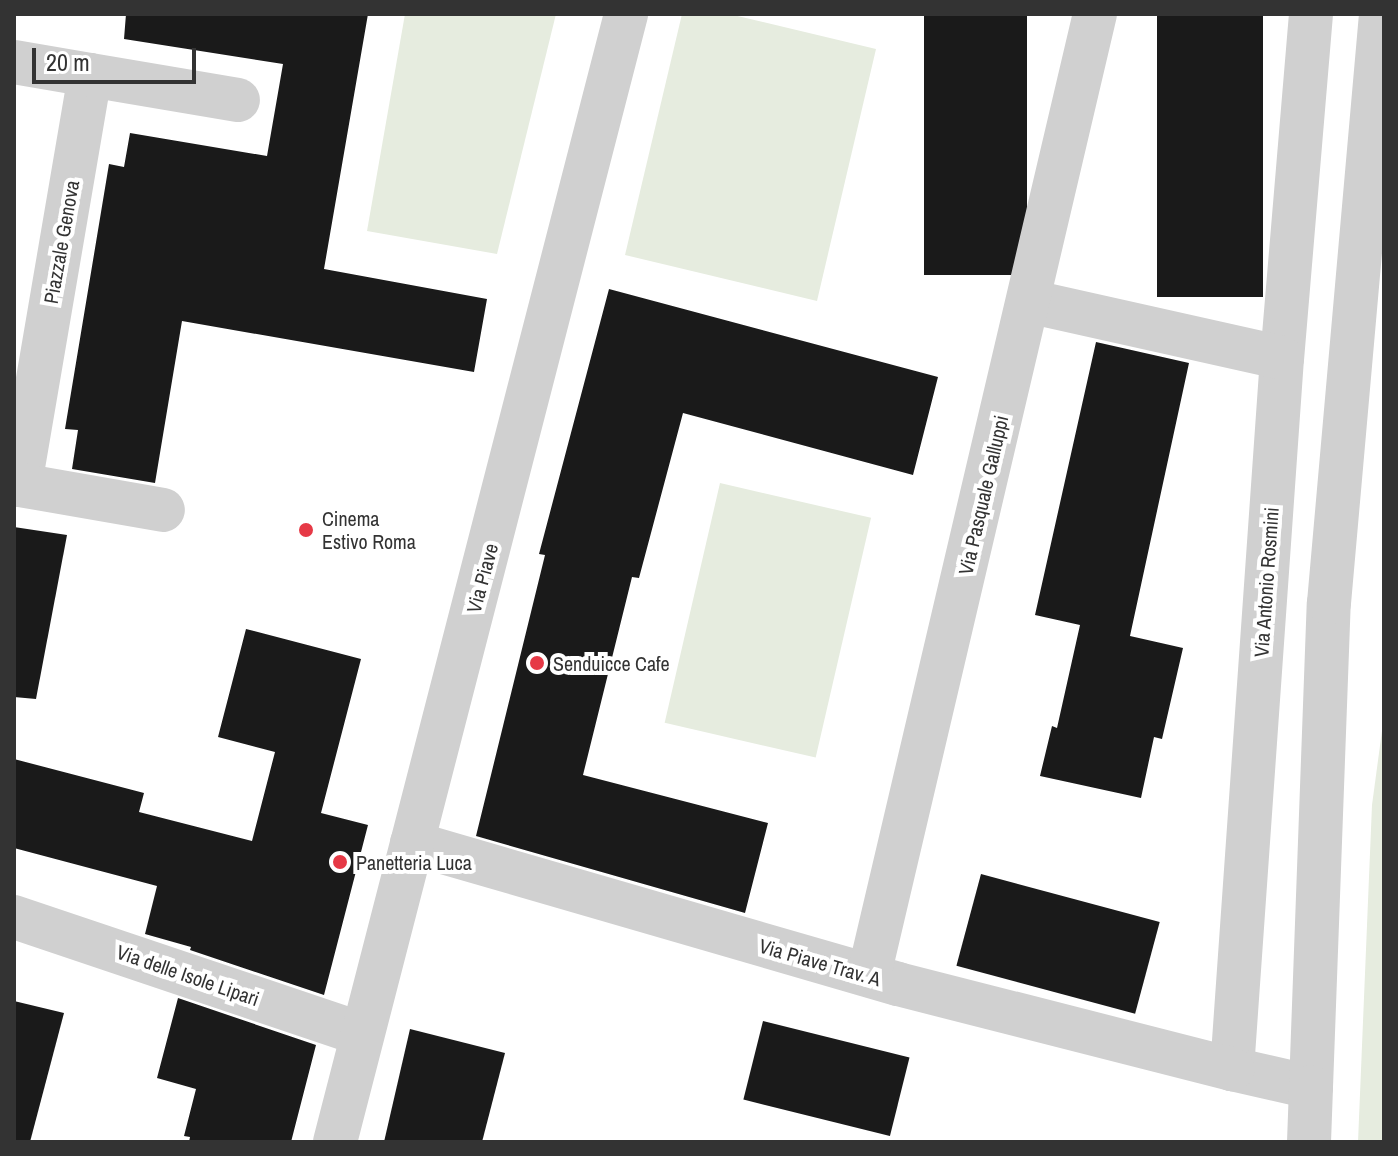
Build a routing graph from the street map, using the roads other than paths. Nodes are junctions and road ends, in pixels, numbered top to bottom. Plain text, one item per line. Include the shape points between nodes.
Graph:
1 (626, 14) edge
2 (1095, 14) edge
3 (1311, 14) edge
4 (1381, 14) edge
5 (14, 62) edge
6 (90, 75) junction
7 (238, 100) dead end
8 (1028, 301) junction
9 (1282, 358) junction
10 (17, 484) edge
11 (163, 510) dead end
12 (412, 843) junction
13 (14, 917) edge
14 (869, 975) junction
15 (362, 1034) junction
16 (1232, 1069) junction
17 (1311, 1087) junction
18 (335, 1142) edge
19 (1309, 1142) edge

1 - 12 street, Via Piave
2 - 8 street, Via Pasquale Galluppi
3 - 9 street, Via Antonio Rosmini
4 - 17 street via 1329,603
5 - 6 street
6 - 7 street
6 - 10 street, Piazzale Genova
8 - 9 street
8 - 14 street, Via Pasquale Galluppi
9 - 16 street, Via Antonio Rosmini
10 - 11 street, Piazzale Genova
12 - 14 street, Via Piave Trav. A
12 - 15 street, Via Piave
13 - 15 street, Via delle Isole Lipari
14 - 16 street, Via Piave Trav. A
15 - 18 street, Via Piave
16 - 17 street
17 - 19 street

